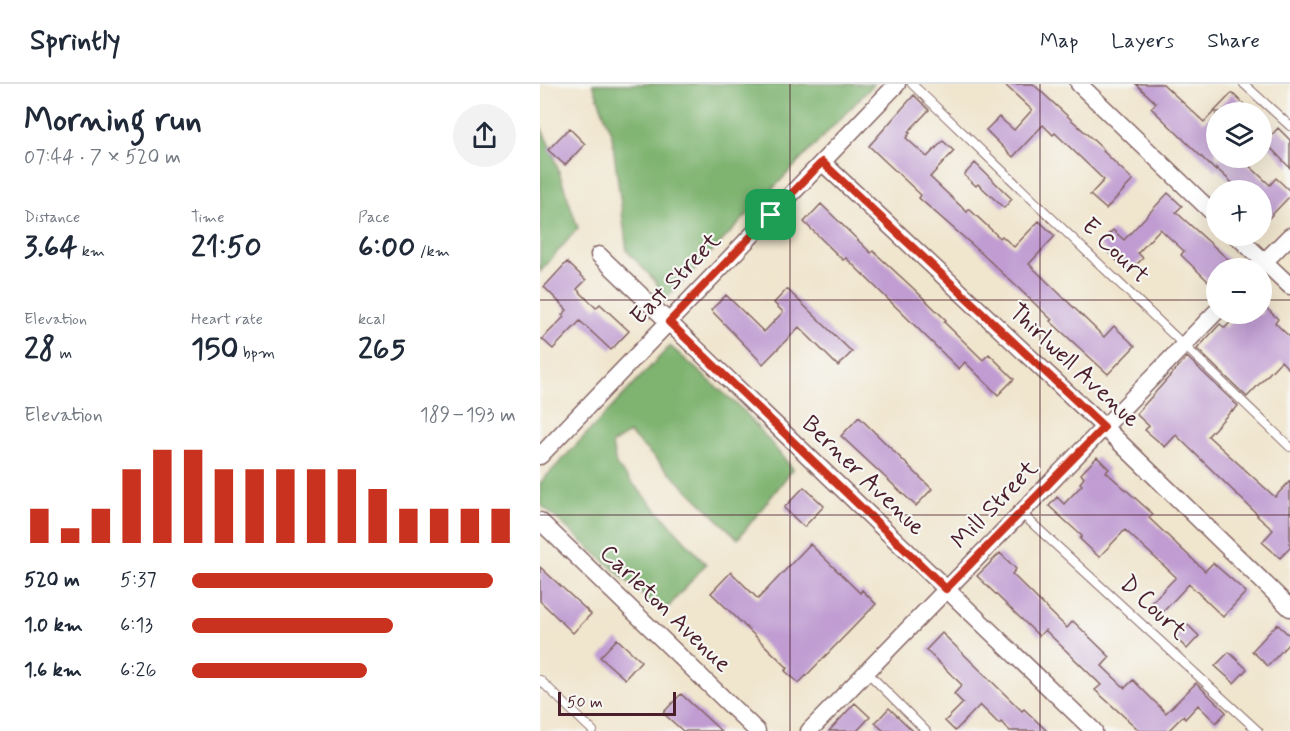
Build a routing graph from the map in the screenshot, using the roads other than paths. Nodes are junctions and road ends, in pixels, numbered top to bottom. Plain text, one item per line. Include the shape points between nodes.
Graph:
1 (897, 84) edge
2 (912, 84) edge
3 (1079, 84) edge
4 (1244, 84) edge
5 (1290, 126) edge
6 (822, 162) junction
7 (1206, 206) edge
8 (1290, 236) edge
9 (1246, 246) edge
10 (599, 255) dead end
11 (1256, 258) edge
12 (1269, 258) edge
13 (1272, 272) edge
14 (1290, 286) edge
15 (669, 322) junction
16 (1206, 322) edge
17 (1184, 345) junction
18 (1104, 427) junction
19 (1290, 447) edge
20 (540, 456) edge
21 (1021, 513) junction
22 (540, 521) edge
23 (946, 589) junction
24 (1290, 608) edge
25 (867, 671) junction
26 (540, 680) edge
27 (593, 731) edge
28 (757, 731) edge
29 (808, 731) edge
30 (926, 731) edge
31 (1094, 731) edge
32 (1258, 731) edge

1 - 6 street, East Street
2 - 17 lane, E Court
3 - 7 street
4 - 5 lane
6 - 15 street, East Street
6 - 18 street, Thirlwell Avenue
8 - 12 street
9 - 11 street
10 - 15 street, Berner Avenue
13 - 14 street
15 - 20 street, East Street
15 - 23 street, Berner Avenue
16 - 17 street, Mill Street
17 - 18 street, Mill Street
17 - 19 lane, E Court
18 - 21 street, Mill Street
18 - 24 street, Thirlwell Avenue
21 - 23 street, Mill Street
21 - 32 lane, D Court
22 - 28 street, Carleton Avenue
23 - 25 street, Mill Street
23 - 31 street, Berner Avenue
25 - 29 street, Mill Street
25 - 30 lane
26 - 27 lane

